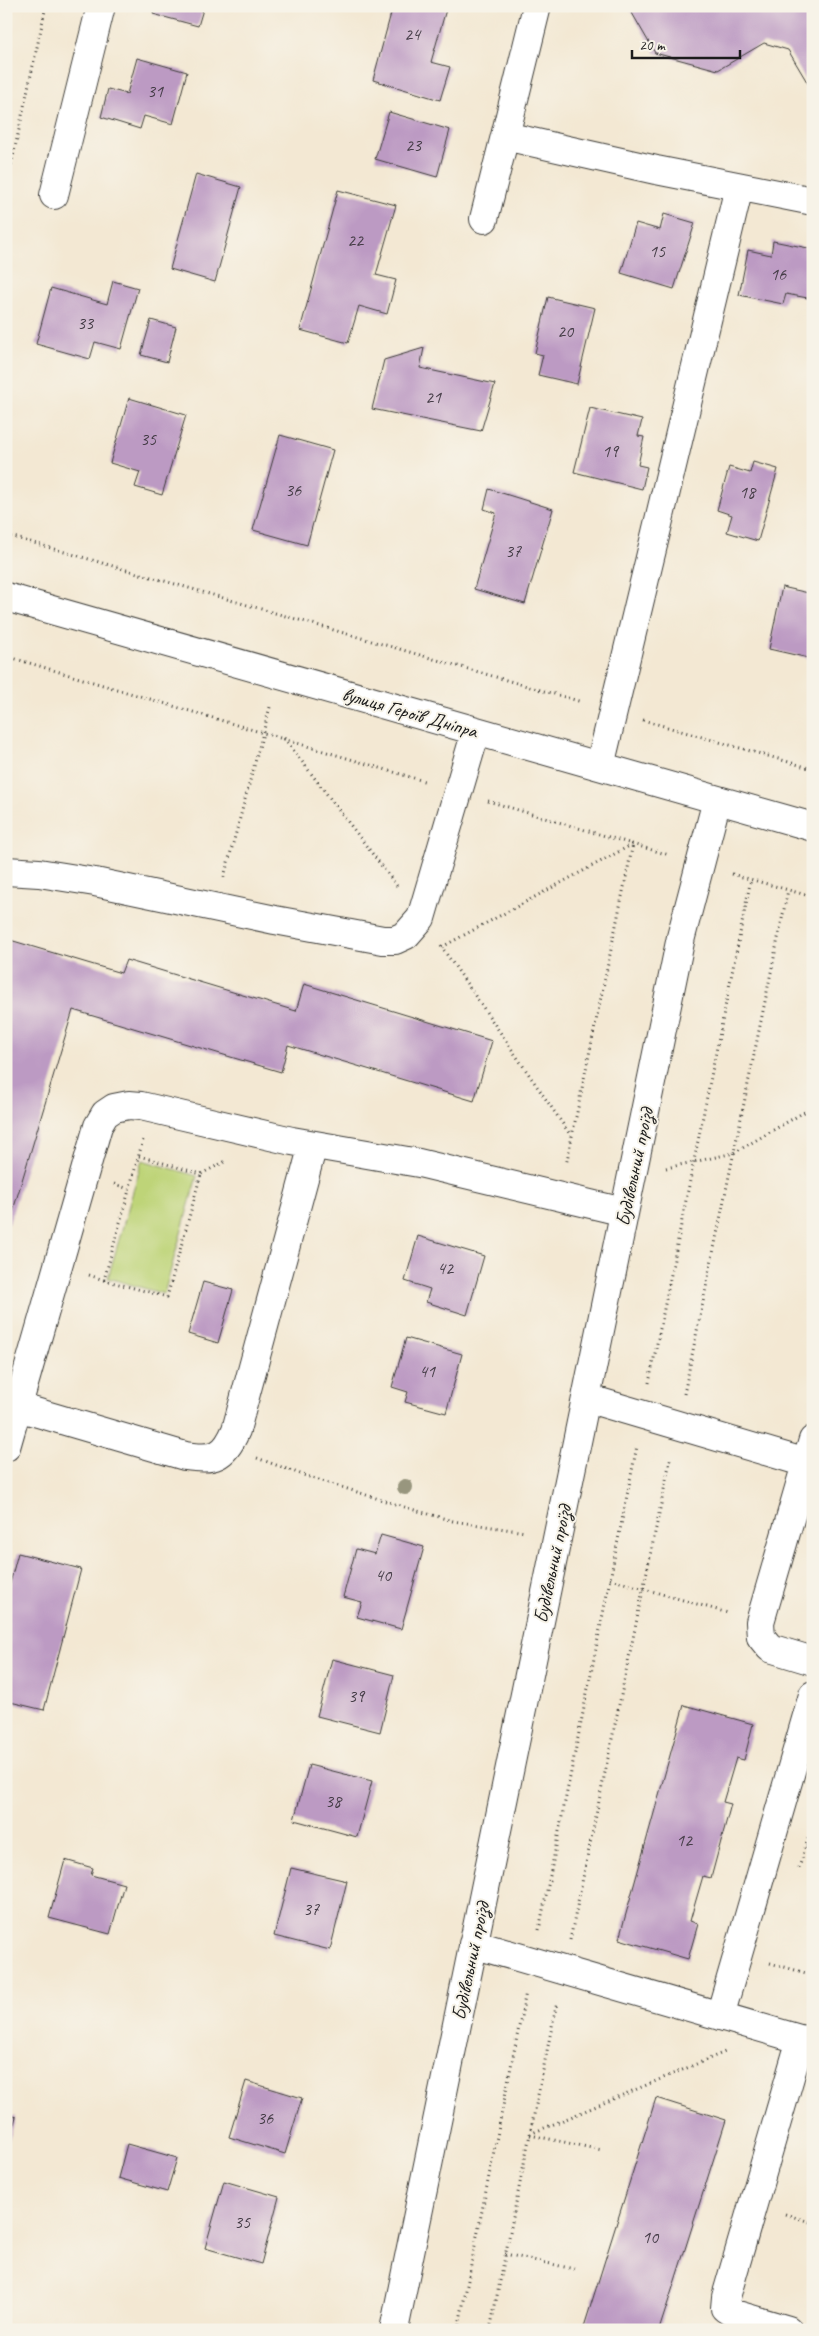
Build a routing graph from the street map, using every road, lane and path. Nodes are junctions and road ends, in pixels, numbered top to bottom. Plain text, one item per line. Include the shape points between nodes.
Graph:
1 (46, 6) edge
2 (101, 6) edge
3 (537, 6) edge
4 (505, 136) junction
5 (739, 187) junction
6 (6, 189) edge
7 (54, 195) dead end
8 (813, 201) edge
9 (484, 218) dead end
10 (6, 534) edge
11 (6, 597) edge
12 (6, 656) edge
13 (278, 674) junction
14 (613, 711) junction
15 (476, 731) junction
16 (263, 732) junction
17 (600, 766) junction
18 (813, 769) edge
19 (458, 791) junction
20 (717, 800) junction
21 (813, 827) edge
22 (632, 844) junction
23 (675, 857) dead end
24 (6, 871) edge
25 (729, 873) dead end
26 (751, 879) junction
27 (788, 890) junction
28 (813, 897) edge
29 (216, 908) junction
30 (442, 947) dead end
31 (813, 1107) edge
32 (153, 1108) junction
33 (270, 1136) junction
34 (313, 1146) junction
35 (734, 1153) junction
36 (139, 1156) junction
37 (694, 1162) junction
38 (201, 1174) junction
39 (632, 1176) junction
40 (559, 1197) junction
41 (624, 1212) junction
42 (59, 1266) junction
43 (104, 1280) junction
44 (586, 1398) junction
45 (18, 1407) junction
46 (643, 1415) junction
47 (677, 1425) junction
48 (230, 1445) junction
49 (6, 1447) edge
50 (810, 1456) edge
51 (557, 1540) junction
52 (610, 1578) junction
53 (644, 1588) junction
54 (760, 1622) junction
55 (813, 1660) edge
56 (813, 1696) edge
57 (806, 1847) dead end
58 (813, 1849) edge
59 (473, 1944) junction
60 (738, 1953) junction
61 (532, 1961) junction
62 (564, 1970) junction
63 (813, 1975) edge
64 (720, 2016) junction
65 (807, 2041) edge
66 (530, 2134) junction
67 (602, 2150) dead end
68 (505, 2254) junction
69 (574, 2269) dead end
70 (394, 2330) edge
71 (458, 2330) edge
72 (490, 2330) edge
73 (788, 2330) edge

1 - 6 path
2 - 7 street
3 - 4 street
4 - 5 street
4 - 9 street
5 - 8 street
5 - 14 street
10 - 14 path
11 - 13 street, вулиця Героїв Дніпра
12 - 16 path
13 - 15 street, вулиця Героїв Дніпра
13 - 16 path
14 - 17 street
14 - 18 path
15 - 17 street, вулиця Героїв Дніпра
15 - 19 street
16 - 19 path
16 - 29 path
17 - 20 street, вулиця Героїв Дніпра
19 - 22 path
19 - 29 street via 421,918 406,935 395,940 374,938
20 - 21 street, вулиця Героїв Дніпра
20 - 39 street, Будівельний проїзд via 683,929
22 - 23 path
22 - 30 path
22 - 40 path
24 - 29 street via 95,882
25 - 26 path
26 - 27 path
26 - 37 path
27 - 28 path
27 - 35 path
31 - 35 path
32 - 33 street
32 - 36 path
32 - 42 street via 129,1105 105,1114 98,1126
33 - 34 street
33 - 38 path
34 - 40 street via 420,1163
34 - 48 street
35 - 37 path
35 - 47 path
36 - 38 path
36 - 43 path
37 - 39 path
37 - 46 path
38 - 43 path via 167,1297
39 - 41 street, Будівельний проїзд
40 - 41 street
41 - 44 street, Будівельний проїзд
42 - 43 path
42 - 45 street
44 - 46 street
44 - 51 street, Будівельний проїзд
45 - 48 street via 185,1456 209,1459
45 - 49 street
46 - 47 street
46 - 52 path
47 - 50 street
47 - 53 path
48 - 51 path via 303,1476 411,1509 453,1521 513,1529
50 - 54 street
51 - 59 street, Будівельний проїзд
52 - 53 path
52 - 61 path
53 - 54 path
53 - 62 path
54 - 55 street via 761,1637 770,1648
56 - 60 street
57 - 58 path
59 - 61 street
59 - 70 street, Будівельний проїзд
60 - 63 path
60 - 64 street
61 - 62 street
61 - 71 path
62 - 64 street
62 - 66 path
64 - 65 street
65 - 73 street via 725,2308 734,2314
66 - 67 path
66 - 68 path
68 - 69 path
68 - 72 path

